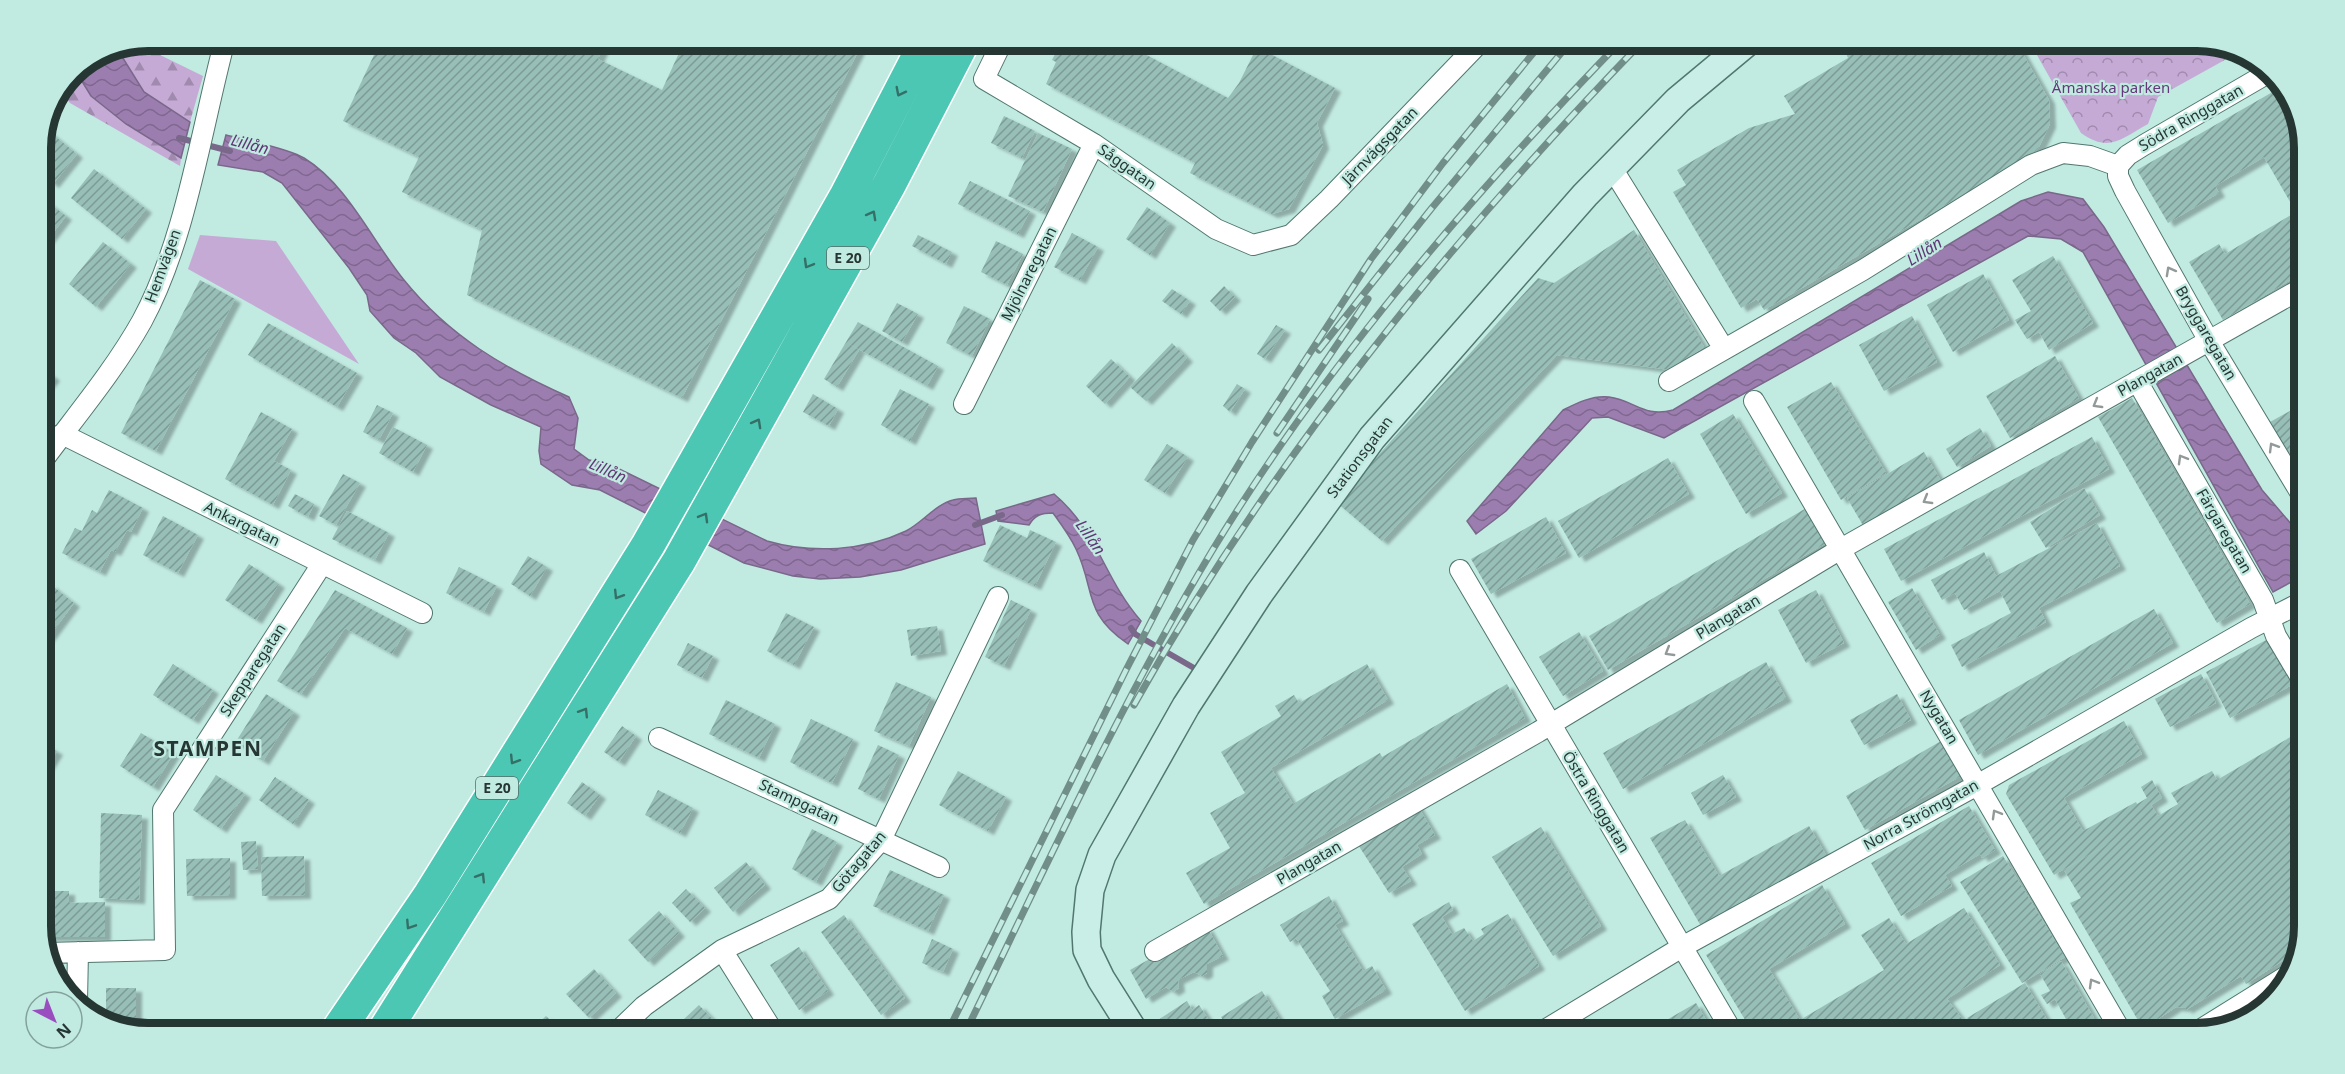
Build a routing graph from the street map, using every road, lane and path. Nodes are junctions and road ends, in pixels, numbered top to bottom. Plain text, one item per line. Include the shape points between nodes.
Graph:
1 (222, 51) edge
2 (921, 51) edge
3 (958, 51) edge
4 (998, 51) edge
5 (1471, 51) edge
6 (1737, 51) edge
7 (2263, 76) edge
8 (1094, 144) junction
9 (2118, 166) junction
10 (1612, 168) junction
11 (1271, 242) joint
12 (2294, 293) edge
13 (2209, 341) junction
14 (1724, 349) junction
15 (2143, 378) junction
16 (1669, 381) dead end
17 (1754, 401) dead end
18 (964, 404) dead end
19 (62, 434) junction
20 (51, 449) edge
21 (2294, 482) edge
22 (1839, 550) junction
23 (322, 564) junction
24 (1460, 570) dead end
25 (999, 597) dead end
26 (2294, 607) edge
27 (422, 613) dead end
28 (2271, 620) junction
29 (2294, 666) edge
30 (1550, 724) junction
31 (659, 738) dead end
32 (1979, 784) junction
33 (881, 840) junction
34 (939, 867) dead end
35 (1682, 947) junction
36 (722, 950) junction
37 (1155, 951) dead end
38 (78, 952) junction
39 (55, 953) edge
40 (2275, 983) edge
41 (77, 990) edge
42 (2214, 1021) edge
43 (343, 1023) edge
44 (390, 1023) edge
45 (627, 1023) edge
46 (767, 1023) edge
47 (1128, 1023) edge
48 (1558, 1023) edge
49 (1727, 1023) edge
50 (2116, 1023) edge

1 - 19 street, Hemvägen via 184,205 160,281 142,321
2 -> 43 highway, E 20 via 845,198 648,545 430,895
44 -> 3 highway, E 20 via 679,561 889,185
4 - 8 street, Såggatan via 984,79
5 - 11 street, Järnvägsgatan via 1329,199 1291,235
6 - 10 street, Stationsgatan via 1678,100
7 - 9 street, Södra Ringgatan via 2128,155
8 - 11 street, Såggatan via 1215,229 1253,245
8 - 18 street, Mjölnaregatan
13 -> 9 street, Bryggaregatan via 2125,191
9 - 14 street via 2090,156 2063,153 2039,161 1863,270
10 - 14 street
10 - 47 street, Stationsgatan via 1503,286 1372,438 1259,594 1186,706 1102,855 1090,890 1087,950
12 - 13 street, Plangatan
13 - 15 street, Plangatan
21 -> 13 street, Bryggaregatan
14 - 16 street
15 -> 22 street, Plangatan
28 -> 15 street, Färgaregatan
17 - 22 street, Nygatan
19 - 20 street, Hemvägen
19 - 23 street, Ankargatan
22 -> 30 street, Plangatan
22 - 32 street, Nygatan
23 - 27 street, Ankargatan
23 - 38 street, Skepparegatan via 163,810 165,950
24 - 30 street, Östra Ringgatan
25 - 33 street, Götagatan
26 - 28 street, Norra Strömgatan
28 - 29 street, Färgaregatan
28 - 32 street, Norra Strömgatan
30 - 35 street, Östra Ringgatan
30 - 37 street, Plangatan
31 - 33 street, Stampgatan
32 - 35 street, Norra Strömgatan
50 -> 32 street, Nygatan
33 - 34 street, Stampgatan
33 - 36 street, Götagatan via 829,899
35 - 48 street, Norra Strömgatan
35 - 49 street, Östra Ringgatan
36 - 45 street, Götagatan via 644,1006
36 - 46 street
38 - 39 street
38 - 41 street
40 - 42 street

